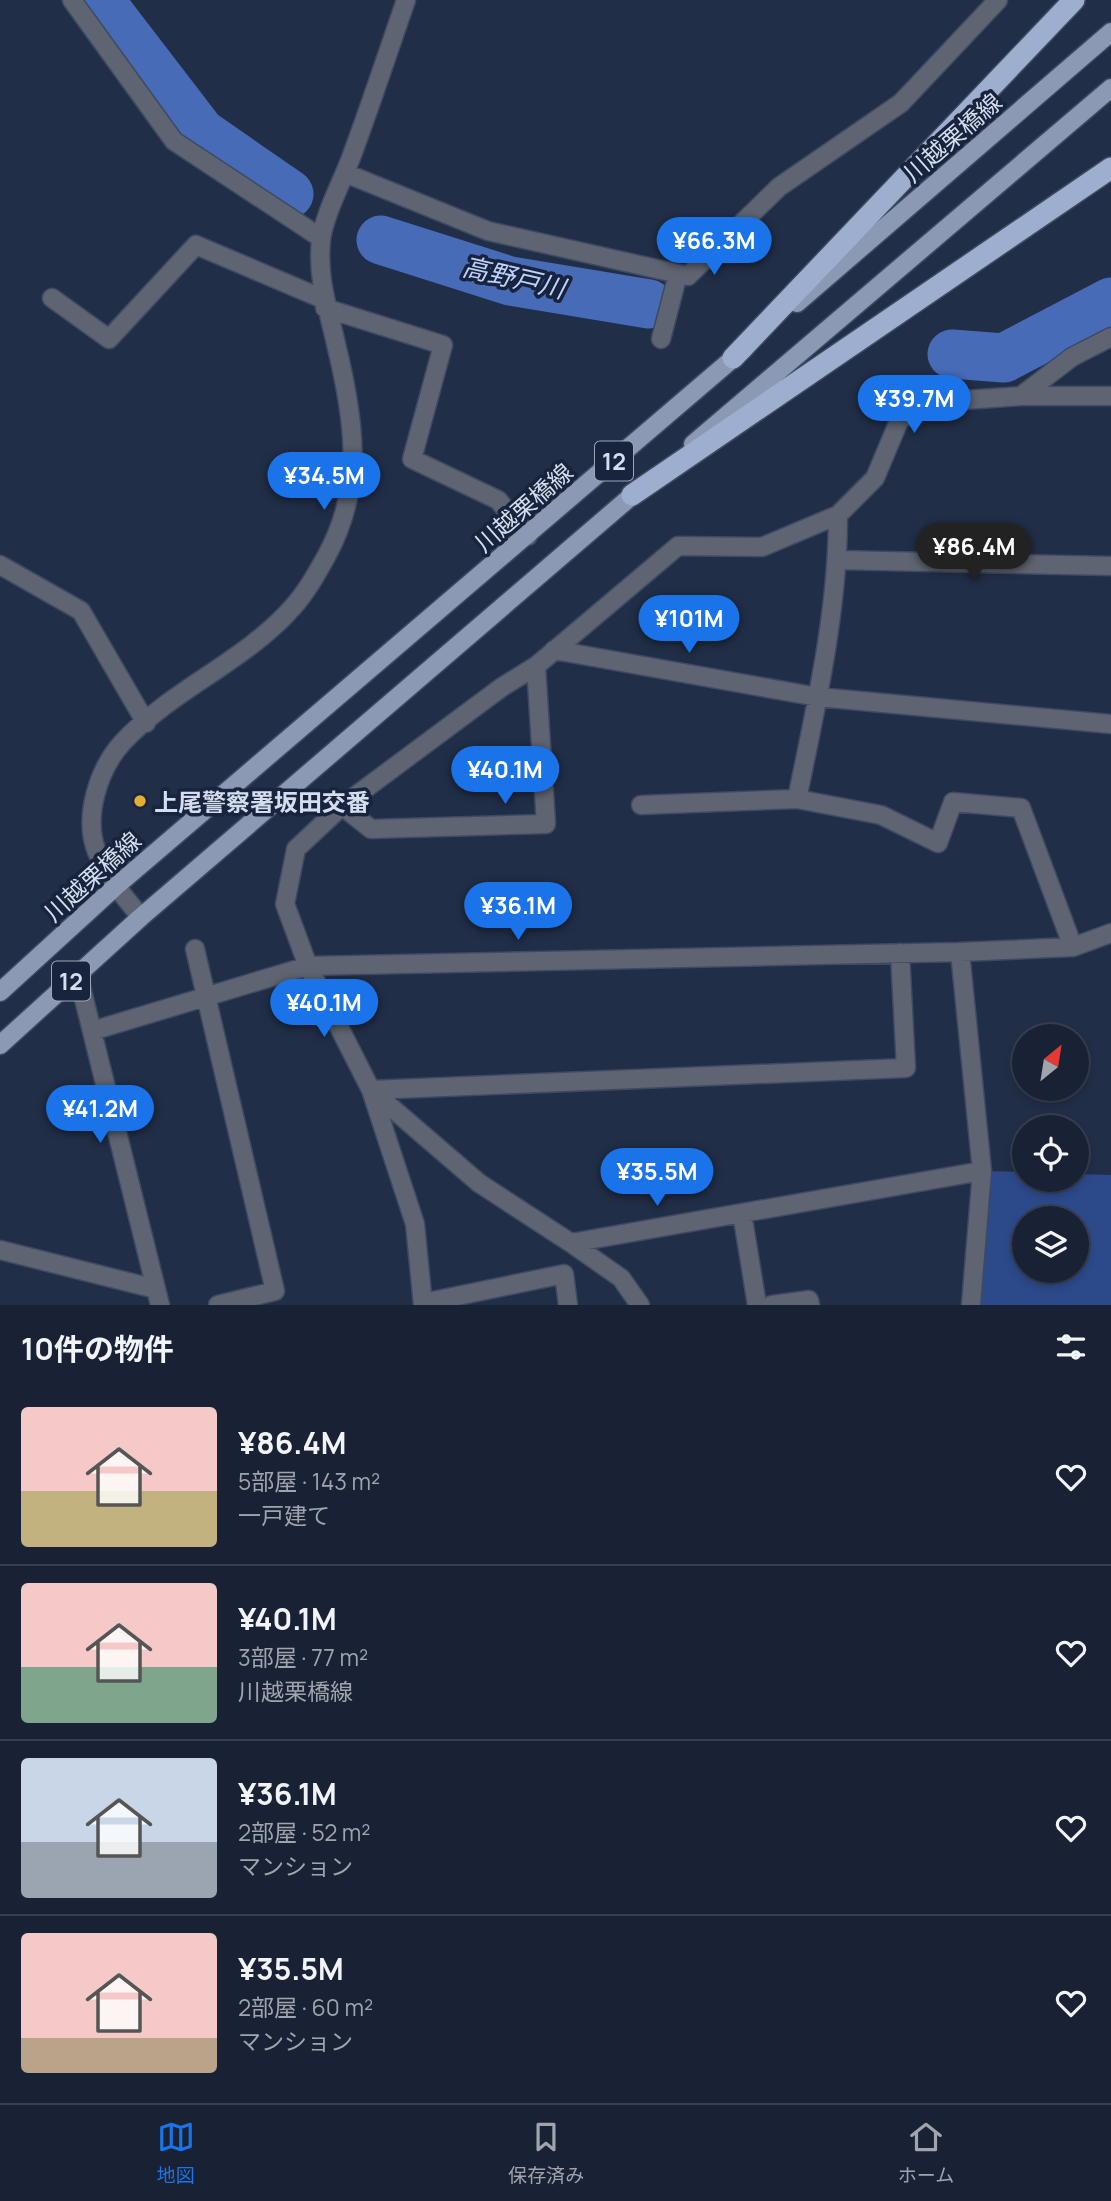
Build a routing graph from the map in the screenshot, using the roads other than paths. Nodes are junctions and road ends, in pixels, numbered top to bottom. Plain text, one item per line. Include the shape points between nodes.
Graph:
1 (72, 0) edge
2 (406, 0) edge
3 (998, 0) edge
4 (1074, 0) edge
5 (1111, 32) edge
6 (1111, 88) edge
7 (1111, 168) edge
8 (345, 173) junction
9 (321, 239) junction
10 (678, 274) junction
11 (52, 298) dead end
12 (324, 303) junction
13 (1111, 337) edge
14 (662, 339) dead end
15 (733, 358) junction
16 (1021, 396) junction
17 (1111, 396) edge
18 (632, 495) junction
19 (838, 516) junction
20 (528, 536) junction
21 (838, 560) junction
22 (0, 565) edge
23 (1111, 566) edge
24 (554, 650) junction
25 (536, 666) junction
26 (818, 697) junction
27 (146, 723) junction
28 (1111, 724) edge
29 (797, 799) junction
30 (640, 805) dead end
31 (342, 806) junction
32 (115, 887) junction
33 (141, 917) junction
34 (1111, 933) edge
35 (1073, 947) junction
36 (195, 949) dead end
37 (960, 951) junction
38 (901, 953) junction
39 (309, 966) junction
40 (78, 975) junction
41 (0, 992) edge
42 (208, 996) junction
43 (92, 1031) junction
44 (0, 1045) edge
45 (371, 1090) junction
46 (982, 1171) junction
47 (742, 1213) junction
48 (570, 1243) junction
49 (0, 1250) edge
50 (158, 1297) edge
51 (423, 1304) edge
52 (218, 1305) edge
53 (568, 1305) edge
54 (640, 1305) edge
55 (757, 1305) edge
56 (772, 1305) edge
57 (810, 1305) edge
58 (971, 1305) edge

1 - 9 street via 174,141
2 - 8 street
3 - 10 street via 901,103 779,187 688,276
4 - 15 highway
5 - 15 main road, 川越栗橋線 / 12
6 - 18 main road, 12
7 - 18 highway
8 - 9 street
8 - 10 street via 488,231
9 - 12 street
10 - 14 street
11 - 12 street via 109,339 196,245
12 - 20 street via 443,345 412,459 498,500
12 - 27 street via 353,425 353,467 336,537 293,608
13 - 16 street via 1072,357
15 - 20 main road, 川越栗橋線 / 12
16 - 17 street
16 - 19 street via 922,403 900,421 875,478
18 - 33 main road, 12
19 - 21 street
19 - 24 street via 762,547 677,546
20 - 32 main road, 川越栗橋線 / 12
21 - 23 street
21 - 26 street
22 - 27 street via 80,611
24 - 25 street
24 - 26 street
25 - 31 street
25 - 31 street via 546,824 371,829
26 - 28 street
26 - 29 street
27 - 32 street via 121,744 93,806 96,850
29 - 30 street
29 - 35 street via 881,815 938,843 953,802 1021,808
31 - 39 street via 296,849 285,904
32 - 33 street
32 - 41 main road, 川越栗橋線 / 12
33 - 40 main road, 12
34 - 35 street
35 - 37 street
36 - 42 street
37 - 38 street
37 - 46 street
38 - 39 street
38 - 45 street via 906,1068
39 - 42 street
39 - 45 street
40 - 43 street
40 - 44 main road, 12
42 - 43 street
42 - 52 street via 275,1292
43 - 50 street
45 - 48 street via 480,1183
45 - 51 street via 415,1224
46 - 47 street
46 - 58 street
47 - 48 street
47 - 55 street
48 - 54 street via 621,1278
49 - 50 street
51 - 53 street via 564,1274
56 - 57 street via 809,1300

